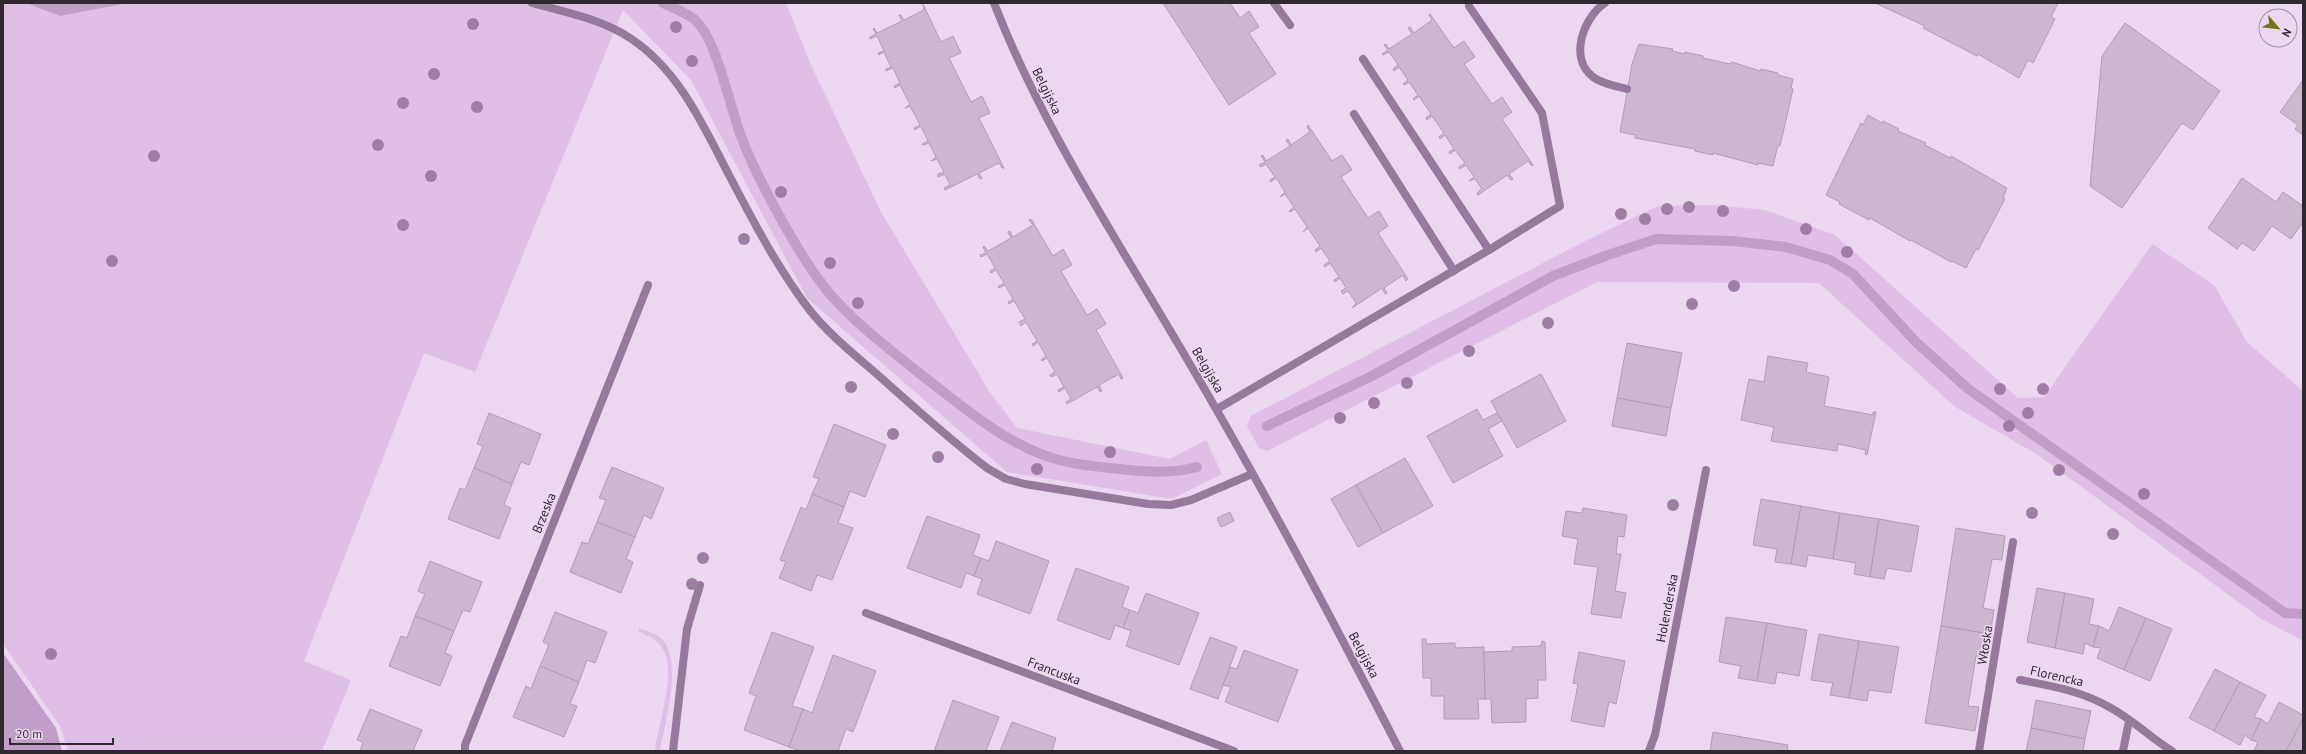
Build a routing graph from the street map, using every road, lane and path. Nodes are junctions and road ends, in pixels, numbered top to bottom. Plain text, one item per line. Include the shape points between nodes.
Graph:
1 (532, 3) edge
2 (994, 3) edge
3 (1274, 3) edge
4 (1605, 3) edge
5 (1469, 6) dead end
6 (1290, 25) dead end
7 (1363, 59) dead end
8 (1627, 89) dead end
9 (1354, 114) dead end
10 (1490, 250) junction
11 (1454, 271) junction
12 (648, 285) dead end
13 (1216, 408) junction
14 (1706, 470) dead end
15 (1252, 474) junction
16 (2013, 542) dead end
17 (700, 585) dead end
18 (866, 613) dead end
19 (2020, 680) dead end
20 (2129, 721) junction
21 (465, 751) edge
22 (673, 751) edge
23 (1234, 751) edge
24 (1400, 751) edge
25 (1650, 751) edge
26 (1980, 751) edge
27 (2123, 751) edge
28 (2172, 751) edge

1 - 15 street via 605,26 629,37 652,56 682,88 774,257 810,310 853,353 987,468 1006,479 1025,484 1148,504 1171,505 1191,500
2 - 13 street, Belgijska via 1025,73 1081,183 1131,262
3 - 6 street
4 - 8 street via 1596,8 1584,28 1580,50 1583,66 1592,76
5 - 10 street via 1542,113 1560,206
7 - 10 street
9 - 11 street
10 - 11 street
11 - 13 street
12 - 21 street, Brzeska via 465,745
13 - 15 street, Belgijska
14 - 25 street, Holenderska
15 - 24 street, Belgijska via 1313,583
16 - 26 street, Włoska
17 - 22 street via 687,630
18 - 23 street, Francuska
19 - 20 street, Florencka via 2084,694 2112,708
20 - 27 street
20 - 28 street, Florencka

